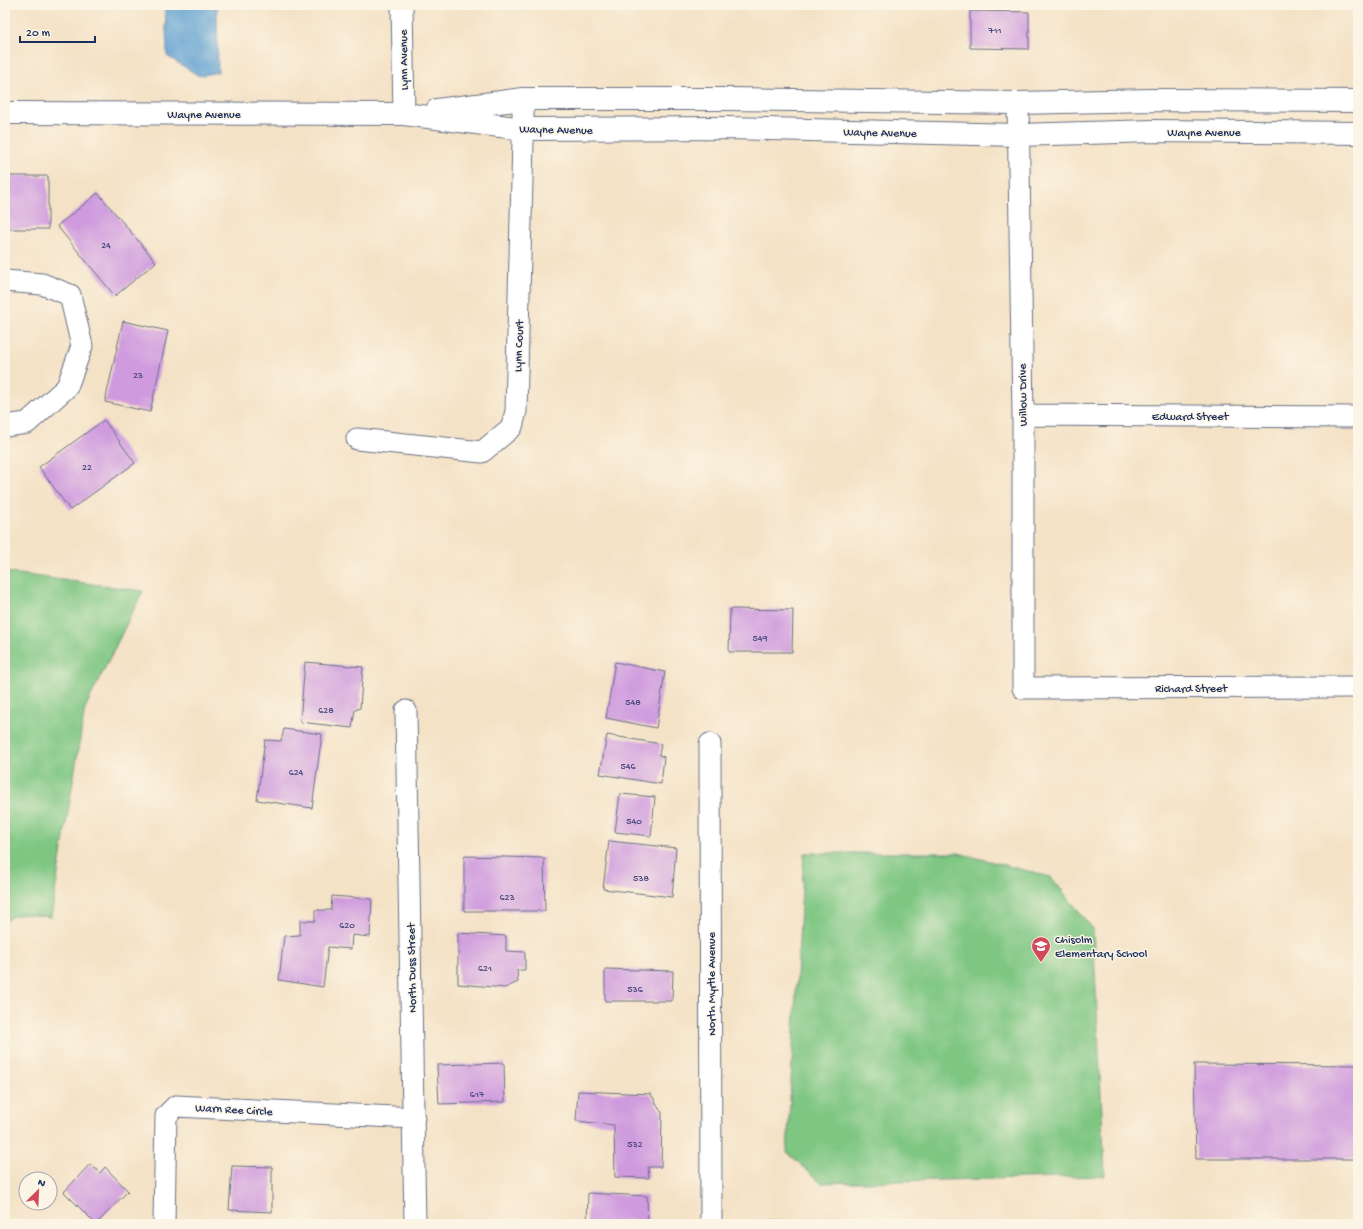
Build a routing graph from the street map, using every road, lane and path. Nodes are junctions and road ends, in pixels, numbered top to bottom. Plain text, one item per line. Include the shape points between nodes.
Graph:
1 (402, 5) edge
2 (523, 99) junction
3 (726, 99) junction
4 (1151, 100) junction
5 (1358, 101) edge
6 (1018, 103) junction
7 (5, 113) edge
8 (404, 114) junction
9 (728, 128) junction
10 (524, 130) junction
11 (1154, 132) junction
12 (1358, 133) edge
13 (1018, 135) junction
14 (5, 281) edge
15 (1023, 415) junction
16 (1358, 417) edge
17 (5, 426) edge
18 (357, 439) dead end
19 (1358, 687) edge
20 (1023, 688) joint
21 (406, 711) dead end
22 (710, 744) dead end
23 (414, 1118) junction
24 (164, 1224) edge
25 (415, 1224) edge
26 (711, 1224) edge

1 - 8 street, Lynn Avenue
2 - 3 street, Wayne Avenue
2 - 8 street, Wayne Avenue
2 - 10 street, Lynn Court
3 - 6 street, Wayne Avenue
3 - 9 street
4 - 5 street, Wayne Avenue
4 - 6 street, Wayne Avenue
4 - 11 street
6 - 13 street, Willow Drive
7 - 8 street, Wayne Avenue
8 - 10 street, Wayne Avenue
9 - 10 street, Wayne Avenue
9 - 13 street, Wayne Avenue
10 - 18 street, Lynn Court via 516,410 512,427 482,452
11 - 12 street, Wayne Avenue
11 - 13 street, Wayne Avenue
13 - 15 street, Willow Drive
14 - 17 street via 42,284 70,295 82,346 67,387 27,423
15 - 16 street, Edward Street
15 - 20 street, Willow Drive
19 - 20 street, Richard Street
21 - 23 street, North Duss Street
22 - 26 street, North Myrtle Avenue
23 - 24 street, Warn Ree Circle via 176,1106 166,1116
23 - 25 street, North Duss Street

